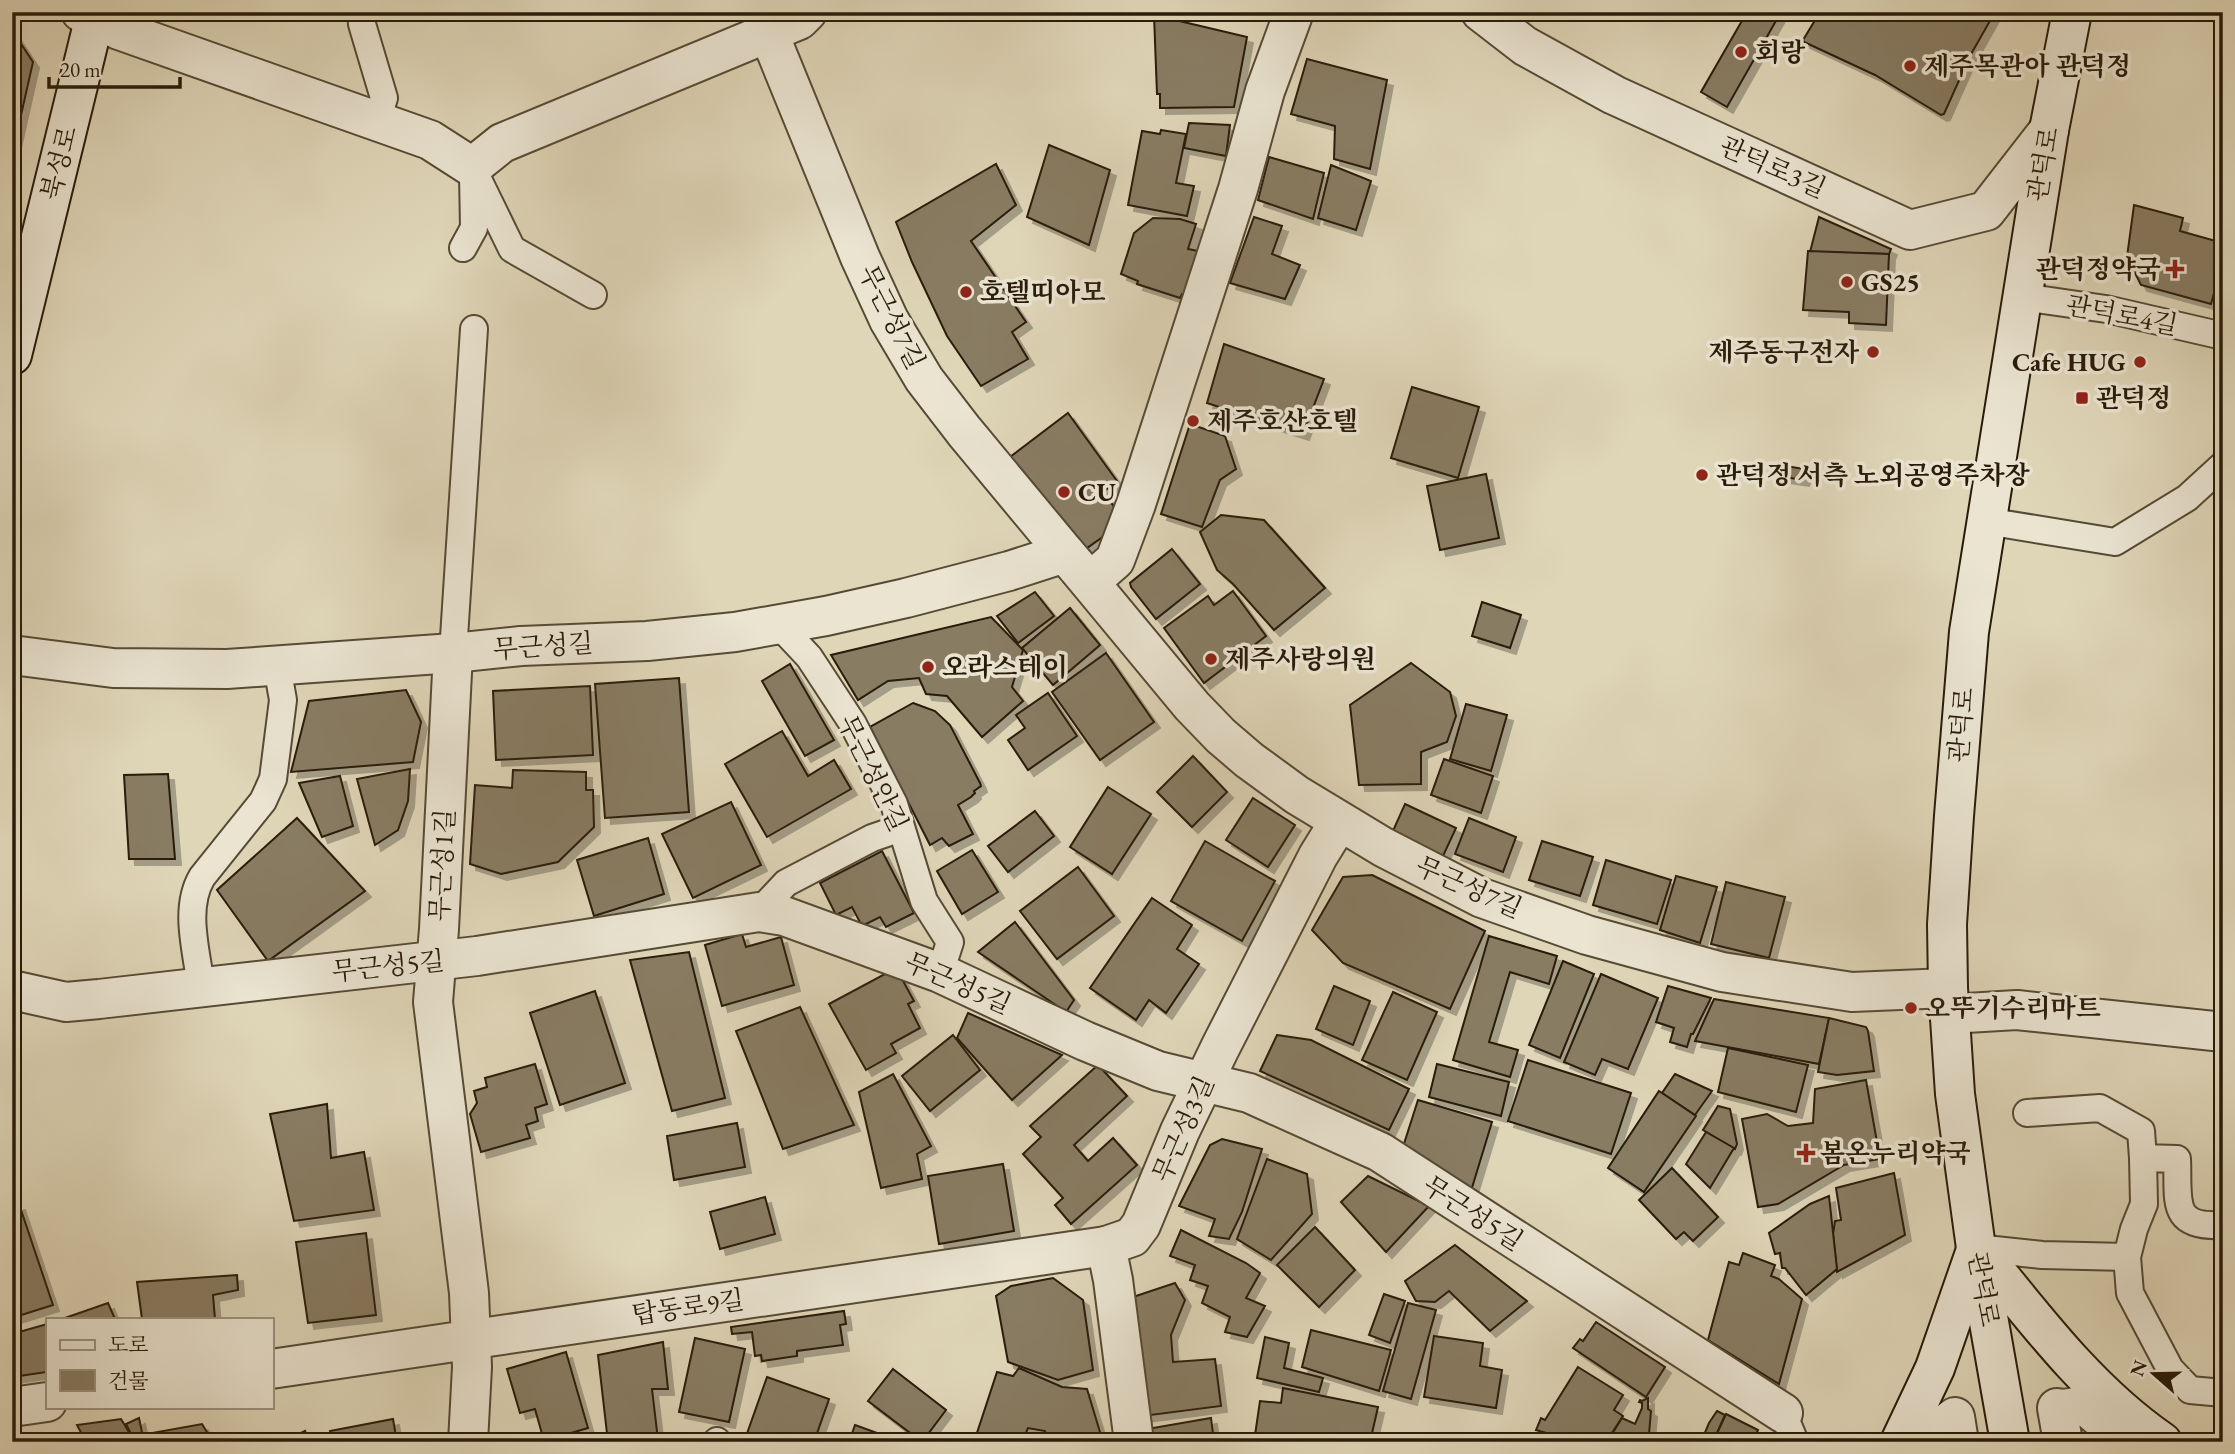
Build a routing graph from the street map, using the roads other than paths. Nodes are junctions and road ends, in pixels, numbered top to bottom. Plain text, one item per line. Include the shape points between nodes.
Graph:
1 (361, 12) edge
2 (807, 12) edge
3 (1294, 12) edge
4 (1481, 12) edge
5 (2072, 12) edge
6 (91, 14) edge
7 (764, 22) edge
8 (377, 120) junction
9 (2049, 130) junction
10 (472, 167) junction
11 (463, 248) dead end
12 (21, 279) edge
13 (593, 295) dead end
14 (2022, 297) junction
15 (474, 329) dead end
16 (2223, 336) edge
17 (12, 355) edge
18 (2223, 465) edge
19 (1986, 521) junction
20 (1065, 553) junction
21 (1090, 582) junction
22 (779, 625) junction
23 (453, 653) junction
24 (12, 655) edge
25 (278, 666) junction
26 (1339, 822) junction
27 (901, 828) junction
28 (759, 912) junction
29 (436, 960) junction
30 (940, 972) junction
31 (201, 987) junction
32 (12, 990) edge
33 (1948, 1001) junction
34 (2223, 1032) edge
35 (1204, 1082) junction
36 (2027, 1113) dead end
37 (2143, 1158) junction
38 (2223, 1225) edge
39 (1106, 1246) junction
40 (1976, 1248) junction
41 (2127, 1257) junction
42 (471, 1339) junction
43 (273, 1369) edge
44 (2223, 1393) edge
45 (46, 1402) edge
46 (12, 1407) edge
47 (1789, 1428) edge
48 (468, 1442) edge
49 (1135, 1442) edge
50 (1900, 1442) edge
51 (1921, 1442) edge
52 (1959, 1442) edge
53 (2010, 1442) edge
54 (2063, 1442) edge
55 (2116, 1442) edge
56 (2162, 1442) edge

1 - 8 lane via 384,98
2 - 7 street via 799,20
3 - 21 street via 1136,504 1115,561
4 - 9 street, 관덕로3길 via 1525,46 1614,95 1910,230 1986,211
5 - 9 street, 관덕로
6 - 8 street via 119,30
6 - 12 street, 북성로
7 - 10 street via 502,143
7 - 20 street, 무근성7길 via 889,320 924,379
8 - 10 street via 430,140
9 - 14 street, 관덕로
10 - 11 lane via 474,228
10 - 13 lane via 512,249
12 - 17 street, 북성로
14 - 16 lane, 관덕로4길 via 2106,309
14 - 19 street, 관덕로
15 - 23 lane, 무근성1길
18 - 19 lane via 2187,498 2115,542
19 - 33 street, 관덕로 via 1969,632 1958,762 1947,924
20 - 21 street, 무근성7길
20 - 22 street, 무근성길 via 906,598
21 - 26 street, 무근성7길 via 1221,736
22 - 23 street, 무근성길 via 646,641
22 - 27 lane, 무근성안길 via 809,657 853,724 894,804
23 - 25 street, 무근성길
23 - 29 street, 무근성1길
24 - 25 street, 무근성길 via 113,668
25 - 31 lane via 283,700 273,779 262,801 195,887 193,931
26 - 33 street, 무근성7길 via 1482,898 1587,935 1722,972
26 - 35 street, 무근성3길
27 - 28 lane via 786,883
27 - 30 lane, 무근성안길 via 924,901 950,942
28 - 29 street, 무근성5길
28 - 30 street, 무근성5길 via 784,916
29 - 31 street, 무근성5길
29 - 42 street, 무근성1길 via 433,1002
30 - 35 street, 무근성5길 via 1085,1041 1158,1071
31 - 32 street, 무근성5길 via 66,1002
33 - 34 street, 무근성7길
33 - 40 street, 관덕로
35 - 39 street, 무근성3길 via 1141,1225 1132,1237
35 - 47 street, 무근성5길 via 1249,1093 1380,1152
36 - 37 lane via 2100,1108 2141,1131
37 - 38 lane via 2177,1159 2179,1210 2190,1222
37 - 41 lane via 2144,1204
39 - 42 street, 탑동로9길
39 - 49 street
40 - 41 lane
40 - 50 street via 1935,1368
40 - 53 street, 관덕로
40 - 56 street via 2079,1369 2112,1403
41 - 44 lane via 2130,1293 2170,1369 2190,1390
42 - 43 street, 탑동로9길
42 - 48 street, 무근성1길
45 - 46 street
51 - 52 street via 1927,1429 1943,1426 1955,1416
54 - 55 street via 2057,1408 2085,1405 2113,1430

